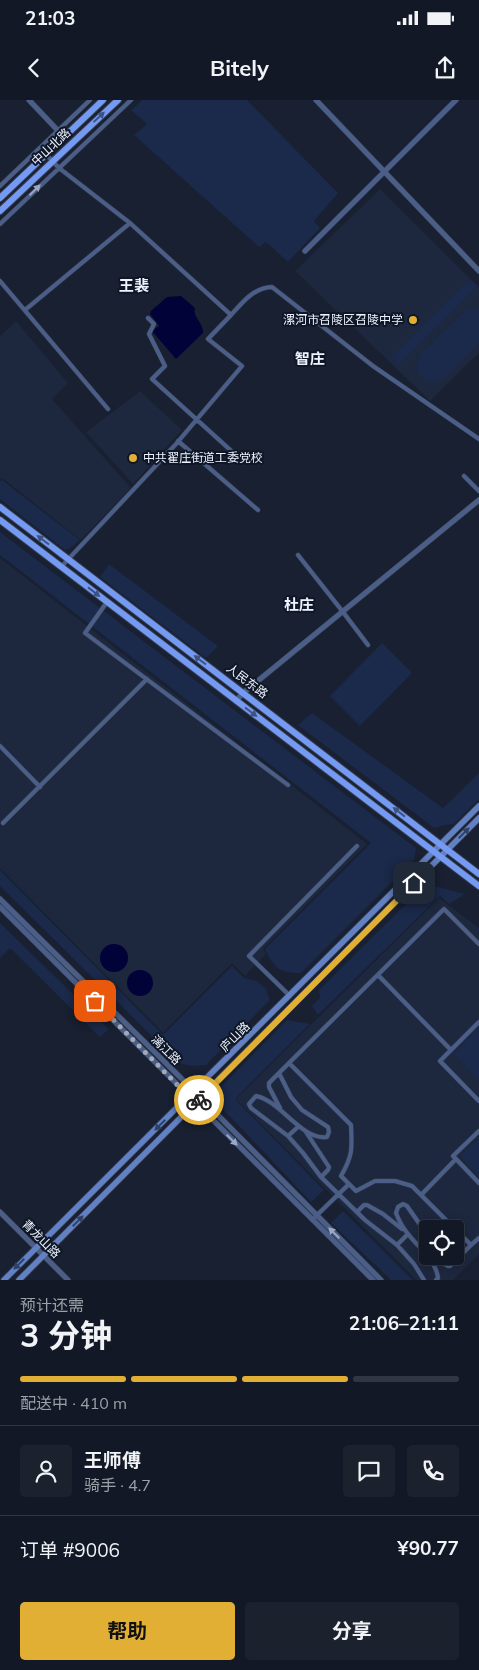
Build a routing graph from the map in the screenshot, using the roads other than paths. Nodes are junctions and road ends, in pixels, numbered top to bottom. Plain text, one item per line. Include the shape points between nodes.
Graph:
1 (28, 100) edge
2 (90, 100) edge
3 (103, 100) edge
4 (118, 100) edge
5 (131, 100) edge
6 (316, 100) edge
7 (456, 100) edge
8 (58, 130) junction
9 (64, 136) junction
10 (40, 148) junction
11 (45, 154) junction
12 (53, 161) junction
13 (59, 168) junction
14 (385, 171) junction
15 (0, 186) edge
16 (0, 198) edge
17 (0, 211) edge
18 (130, 223) junction
19 (0, 224) edge
20 (305, 251) dead end
21 (479, 271) edge
22 (0, 281) edge
23 (25, 310) junction
24 (230, 315) junction
25 (148, 318) dead end
26 (108, 409) dead end
27 (196, 420) junction
28 (479, 439) edge
29 (178, 441) junction
30 (238, 457) dead end
31 (464, 476) dead end
32 (479, 491) edge
33 (479, 500) edge
34 (0, 507) edge
35 (258, 510) dead end
36 (0, 520) edge
37 (298, 555) dead end
38 (69, 559) junction
39 (61, 567) junction
40 (107, 602) junction
41 (343, 612) junction
42 (368, 645) dead end
43 (147, 679) junction
44 (243, 693) junction
45 (236, 701) junction
46 (0, 746) edge
47 (288, 785) dead end
48 (40, 787) junction
49 (479, 806) edge
50 (479, 818) edge
51 (3, 823) dead end
52 (441, 844) junction
53 (357, 846) dead end
54 (448, 850) junction
55 (434, 852) junction
56 (441, 857) junction
57 (479, 874) edge
58 (479, 886) edge
59 (0, 899) edge
60 (0, 907) edge
61 (479, 944) edge
62 (378, 975) junction
63 (290, 996) junction
64 (296, 1002) junction
65 (479, 1022) edge
66 (451, 1050) junction
67 (289, 1063) junction
68 (279, 1073) junction
69 (192, 1094) junction
70 (273, 1097) junction
71 (198, 1100) junction
72 (269, 1101) junction
73 (479, 1101) edge
74 (281, 1110) junction
75 (299, 1126) junction
76 (304, 1130) junction
77 (479, 1131) edge
78 (288, 1136) junction
79 (318, 1137) junction
80 (313, 1142) junction
81 (456, 1159) junction
82 (321, 1176) junction
83 (479, 1183) edge
84 (348, 1185) junction
85 (339, 1194) junction
86 (421, 1195) junction
87 (0, 1212) edge
88 (357, 1212) junction
89 (396, 1214) junction
90 (317, 1216) junction
91 (312, 1220) junction
92 (391, 1220) junction
93 (446, 1220) edge
94 (419, 1223) edge
95 (406, 1232) junction
96 (464, 1238) edge
97 (479, 1238) edge
98 (397, 1245) junction
99 (471, 1245) junction
100 (419, 1246) edge
101 (36, 1248) junction
102 (464, 1250) edge
103 (43, 1255) junction
104 (433, 1266) edge
105 (4, 1280) edge
106 (18, 1280) edge
107 (68, 1280) edge
108 (373, 1280) edge
109 (381, 1280) edge
110 (424, 1280) edge
111 (436, 1280) edge

1 - 8 street
2 - 8 street
3 - 9 main road, 中山北路
12 -> 4 main road, 中山北路
5 - 13 street
6 - 14 street
7 - 14 street
8 - 9 street
8 - 10 street
9 - 11 main road, 中山北路
10 - 11 street
10 - 15 street
11 - 12 street
11 - 16 main road, 中山北路
12 - 13 street
12 - 17 main road, 中山北路
13 - 18 street
19 -> 13 street
14 - 20 street
14 - 21 street
18 - 23 street
18 - 24 street
22 - 23 street
23 - 26 street
24 - 27 street via 208,339 242,366
24 - 28 street via 251,294 272,287 373,366
25 - 27 street via 154,324 149,334 164,366 152,379
27 - 29 street
27 - 30 street
29 - 35 street
29 - 38 street
31 - 32 street
33 - 41 street
38 -> 34 main road, 人民东路
36 - 39 main road, 人民东路
37 - 41 street
38 - 39 street
44 -> 38 main road, 人民东路
39 -> 40 main road, 人民东路
40 - 43 street via 85,633
40 - 45 main road, 人民东路
41 - 42 street
41 - 44 street
43 - 47 street
43 - 48 street
44 - 45 street
52 -> 44 main road, 人民东路
45 -> 55 main road, 人民东路
46 - 48 street
48 - 51 street
49 - 52 main road, 庐山路
54 -> 50 main road, 庐山路
52 - 54 main road, 人民东路
52 - 55 main road, 庐山路
53 - 63 street via 250,956
54 - 56 main road, 庐山路
54 - 57 main road, 人民东路
55 - 56 main road, 人民东路
55 - 63 main road, 庐山路
56 - 58 main road, 人民东路
56 - 64 main road, 庐山路
59 - 69 street, 漓江路
60 - 69 street, 漓江路
61 - 62 street via 444,910
62 - 66 street
62 - 67 street
63 - 64 main road
63 - 69 main road, 庐山路
64 - 71 main road, 庐山路
65 - 66 street
66 - 73 street via 440,1061
67 - 68 street
67 - 84 street via 351,1125 351,1159 341,1176
68 - 70 street via 268,1083
68 - 79 street via 290,1097 328,1128 330,1132 326,1136
69 - 71 street, 漓江路
69 -> 101 main road, 庐山路
70 - 72 street
70 - 74 street
71 - 90 street, 漓江路
71 -> 91 street, 漓江路
103 -> 71 main road, 庐山路
72 - 74 street
72 - 78 street via 256,1096 249,1104
74 - 75 street
75 - 76 street
75 - 78 street
76 - 79 street
76 - 80 street
77 - 81 street via 454,1156
78 - 82 street
79 - 80 street
80 - 82 street via 329,1166
81 - 83 street
81 - 86 street
82 - 85 street
84 - 85 street
84 - 86 street via 356,1191 375,1181 395,1181 412,1186
85 - 88 street
85 - 90 street
86 - 93 street
87 - 101 street, 青龙山路
88 - 92 street via 367,1205
88 - 98 street
89 - 92 street
89 - 94 street via 402,1204
89 - 95 street
90 - 91 street
109 -> 90 street, 漓江路
91 - 108 street, 漓江路
92 - 95 street
95 - 98 street
95 - 100 street
96 - 99 street
97 - 99 street
98 - 110 street
99 - 102 street
101 - 103 street, 青龙山路
101 -> 105 main road, 庐山路
103 - 106 main road, 庐山路
103 - 107 street, 青龙山路
104 - 111 street via 437,1272

